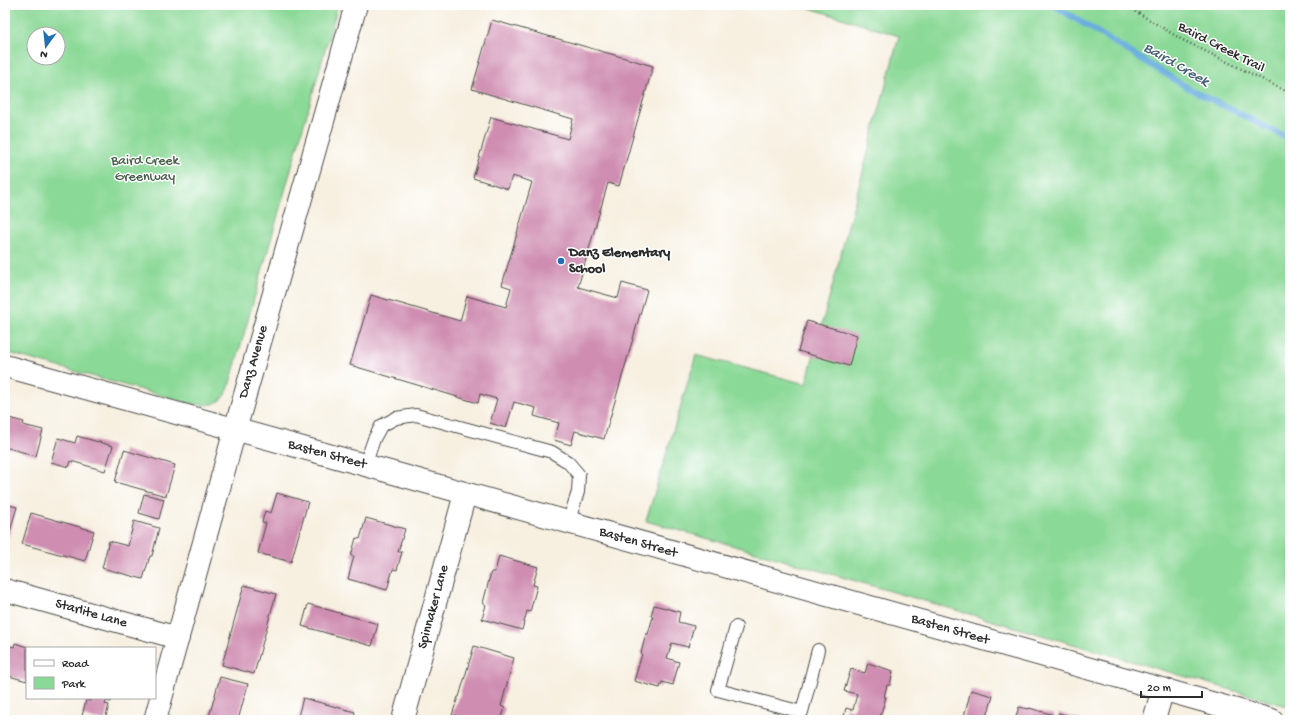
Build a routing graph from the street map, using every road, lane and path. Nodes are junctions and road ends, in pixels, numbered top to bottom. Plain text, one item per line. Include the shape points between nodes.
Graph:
1 (356, 5) edge
2 (1125, 5) edge
3 (1290, 93) edge
4 (5, 366) edge
5 (235, 430) junction
6 (365, 465) junction
7 (465, 494) junction
8 (568, 523) junction
9 (5, 590) edge
10 (736, 627) dead end
11 (178, 638) junction
12 (818, 650) dead end
13 (1163, 689) junction
14 (155, 720) edge
15 (403, 720) edge
16 (1154, 720) edge
17 (1272, 720) edge

1 - 5 street, Danz Avenue
2 - 3 path, Baird Creek Trail via 1181,39
4 - 5 street, Basten Street
5 - 6 street, Basten Street
5 - 11 street, Danz Avenue
6 - 7 street, Basten Street
6 - 8 lane via 381,426 396,418 416,415 552,452 568,462 579,475 578,492
7 - 8 street, Basten Street
7 - 15 street, Spinnaker Lane
8 - 13 street, Basten Street
9 - 11 street, Starlite Lane
10 - 12 lane via 718,690 802,712
11 - 14 street, Danz Avenue
13 - 16 street
13 - 17 street, Basten Street

